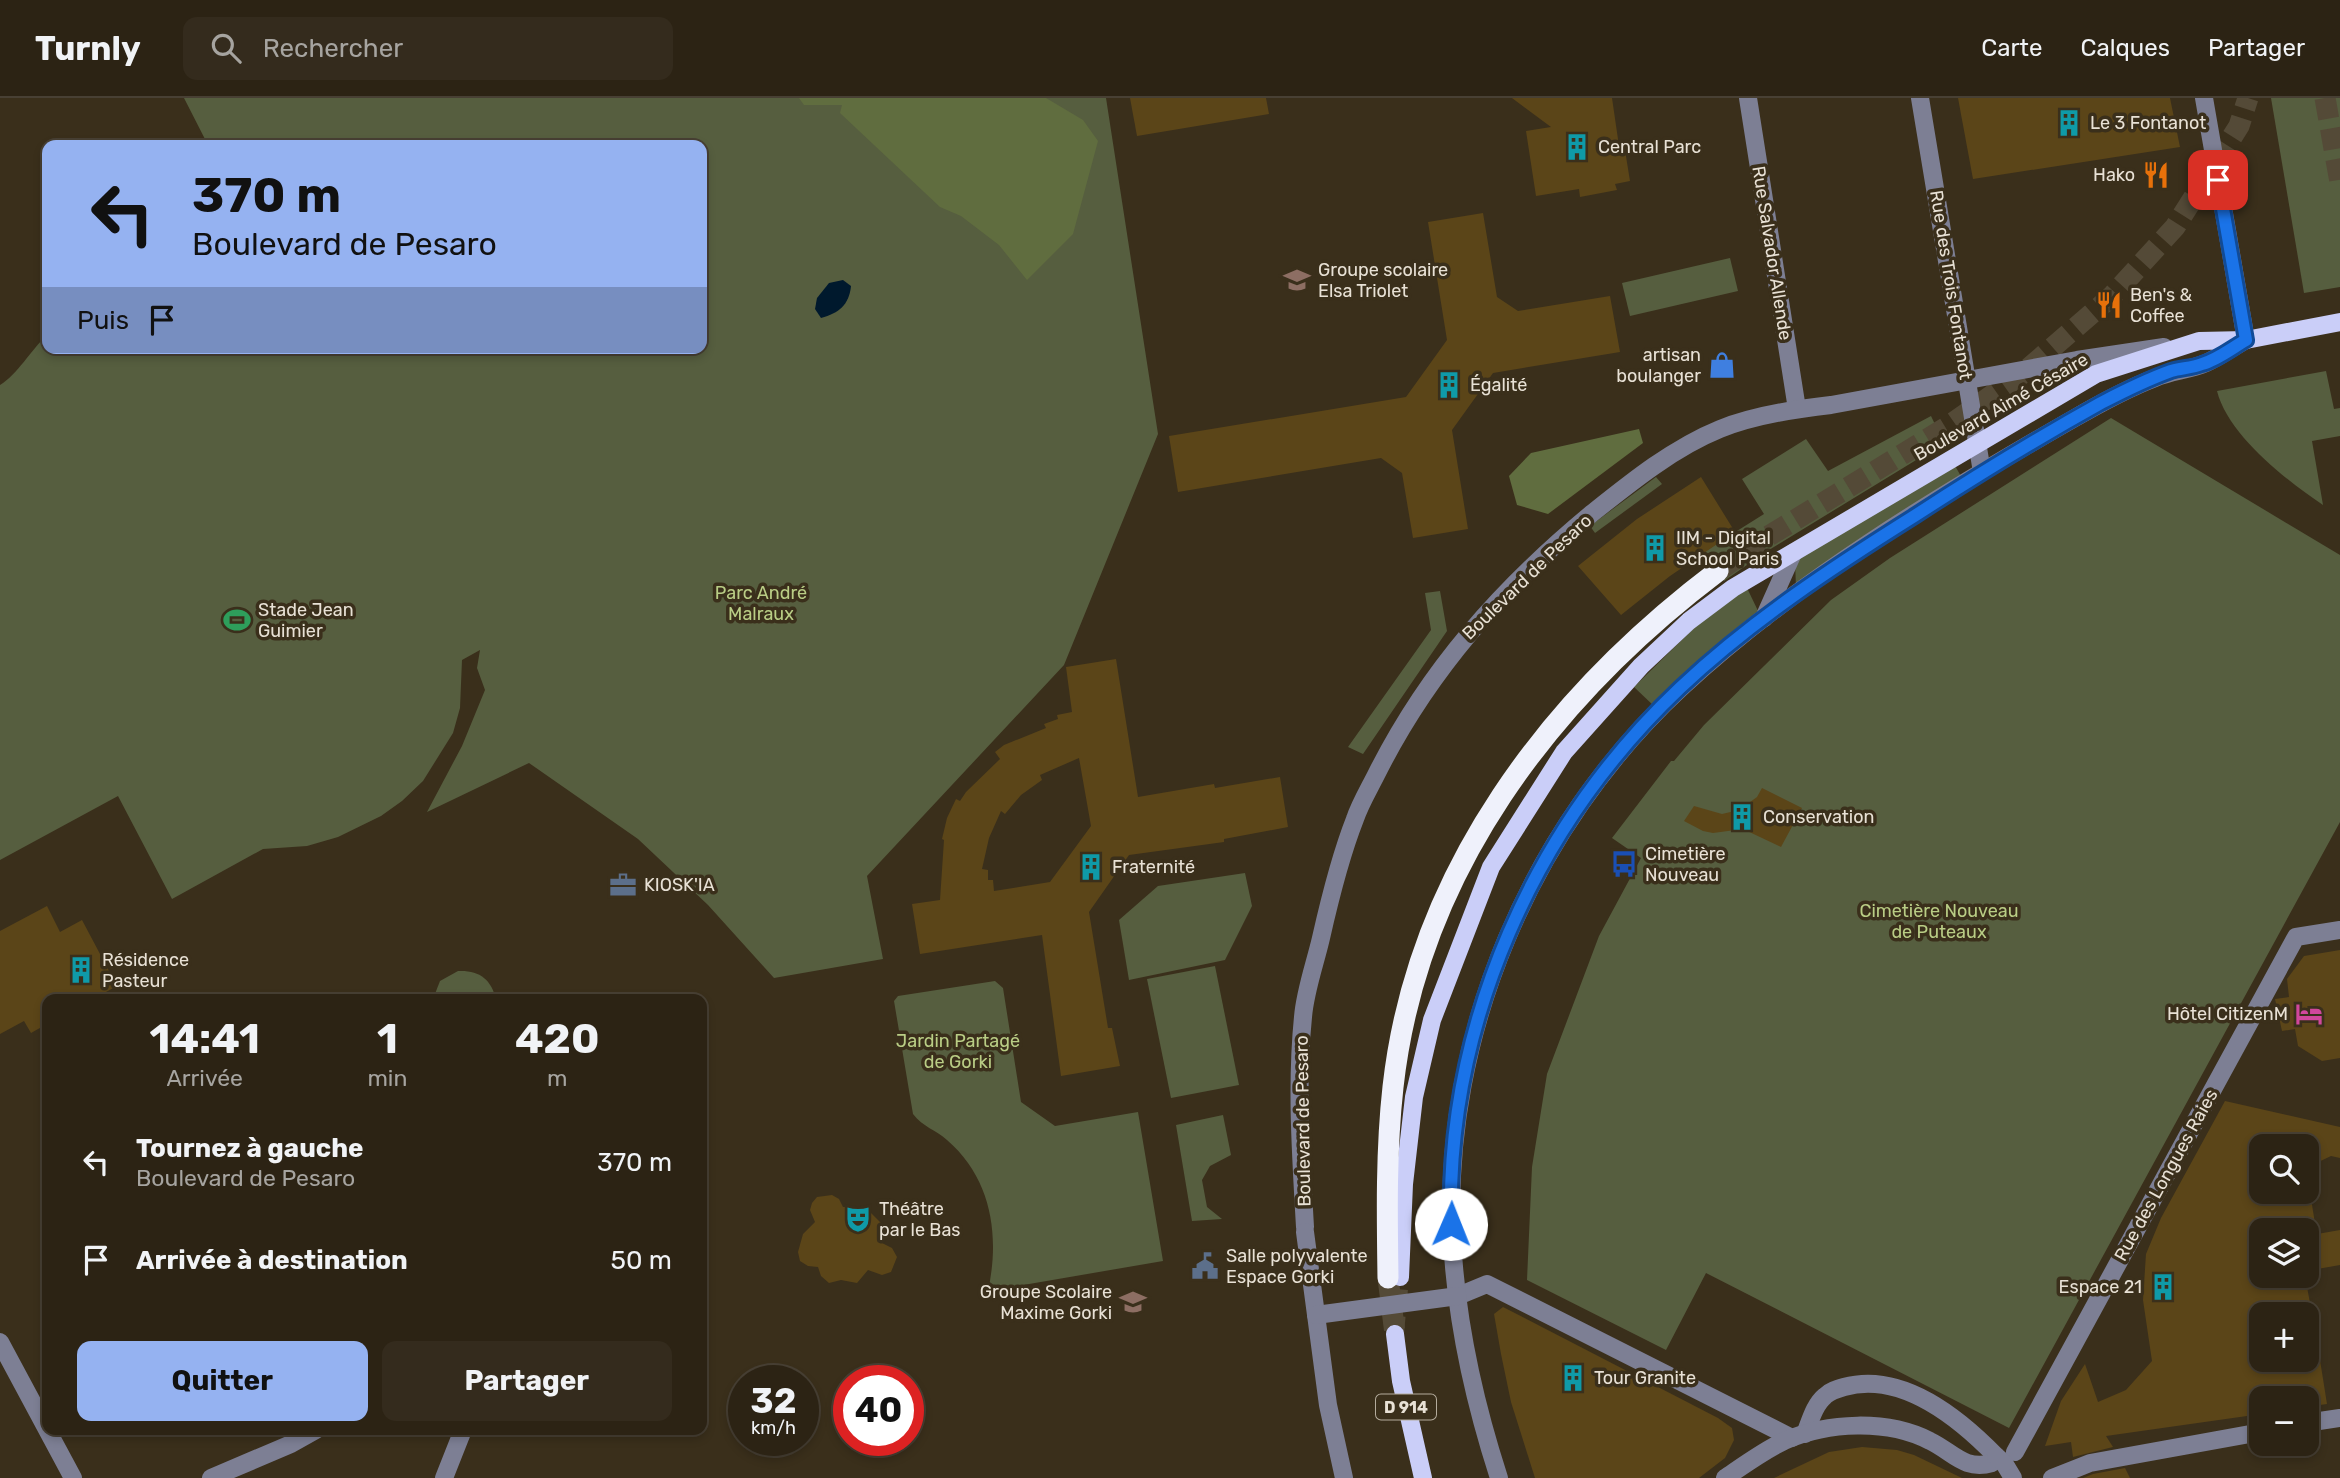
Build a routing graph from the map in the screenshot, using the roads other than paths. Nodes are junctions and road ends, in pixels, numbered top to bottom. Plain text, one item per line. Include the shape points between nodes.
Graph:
1 (1748, 98) edge
2 (1920, 98) edge
3 (2204, 98) edge
4 (2340, 323) edge
5 (2246, 340) junction
6 (2182, 345) junction
7 (1967, 380) junction
8 (1797, 409) junction
9 (1977, 443) junction
10 (1982, 472) junction
11 (1793, 553) junction
12 (1718, 571) tunnel mouth
13 (1764, 618) junction
14 (2340, 930) edge
15 (1394, 1278) joint
16 (1458, 1296) junction
17 (1316, 1315) junction
18 (1395, 1334) dead end
19 (0, 1342) edge
20 (2340, 1418) edge
21 (42, 1419) edge
22 (2319, 1421) edge
23 (2249, 1434) edge
24 (51, 1435) edge
25 (307, 1435) edge
26 (461, 1435) edge
27 (1798, 1436) junction
28 (2004, 1462) edge
29 (74, 1478) edge
30 (211, 1478) edge
31 (444, 1478) edge
32 (1344, 1478) edge
33 (1423, 1478) edge
34 (1499, 1478) edge
35 (1725, 1478) edge
36 (2052, 1478) edge

1 - 8 street, Rue Salvador Allende
2 - 7 street, Rue des Trois Fontanot
3 - 5 street
4 - 5 main road, Boulevard Aimé Césaire
5 - 6 main road, Boulevard Aimé Césaire
5 - 10 street, Boulevard Aimé Césaire via 2204,364 2173,370 2127,390
6 - 7 street, Boulevard de Pesaro
6 - 9 main road, Boulevard Aimé Césaire via 2096,374
7 - 8 street, Boulevard de Pesaro
7 - 9 street, Rue des Trois Fontanot
8 - 17 street, Boulevard de Pesaro via 1721,428 1628,484 1583,521 1464,636 1390,749 1355,818 1303,1015 1299,1112 1305,1230
9 - 10 street, Rue des Trois Fontanot
9 - 11 main road, Boulevard Aimé Césaire
10 - 13 street, Boulevard Aimé Césaire
11 - 13 street, Boulevard Aimé Césaire
11 - 15 main road, Boulevard Aimé Césaire via 1733,588 1689,621 1642,666 1564,752 1490,867 1432,1020 1414,1097
12 - 15 highway via 1640,634 1570,705 1508,783 1460,863 1425,949 1401,1039 1389,1131
13 - 16 street, Boulevard Aimé Césaire via 1679,689 1624,749 1568,821 1522,905 1480,1014 1457,1120 1451,1210
14 - 28 street, Rue des Longues Raies via 2296,937
16 - 17 street, bridge
16 - 27 street via 1487,1284
16 - 34 street, Boulevard Aimé Césaire via 1469,1369
17 - 32 street, Boulevard de Pesaro
18 - 33 main road, D 914 via 1405,1405
19 - 21 street
20 - 22 street
23 - 36 street via 2090,1463
24 - 29 street
25 - 30 street
26 - 31 street
27 - 28 street via 1849,1426 1885,1427 1930,1440 1971,1466
27 - 28 street via 1828,1394 1861,1384 1877,1385 1945,1412
27 - 35 street

